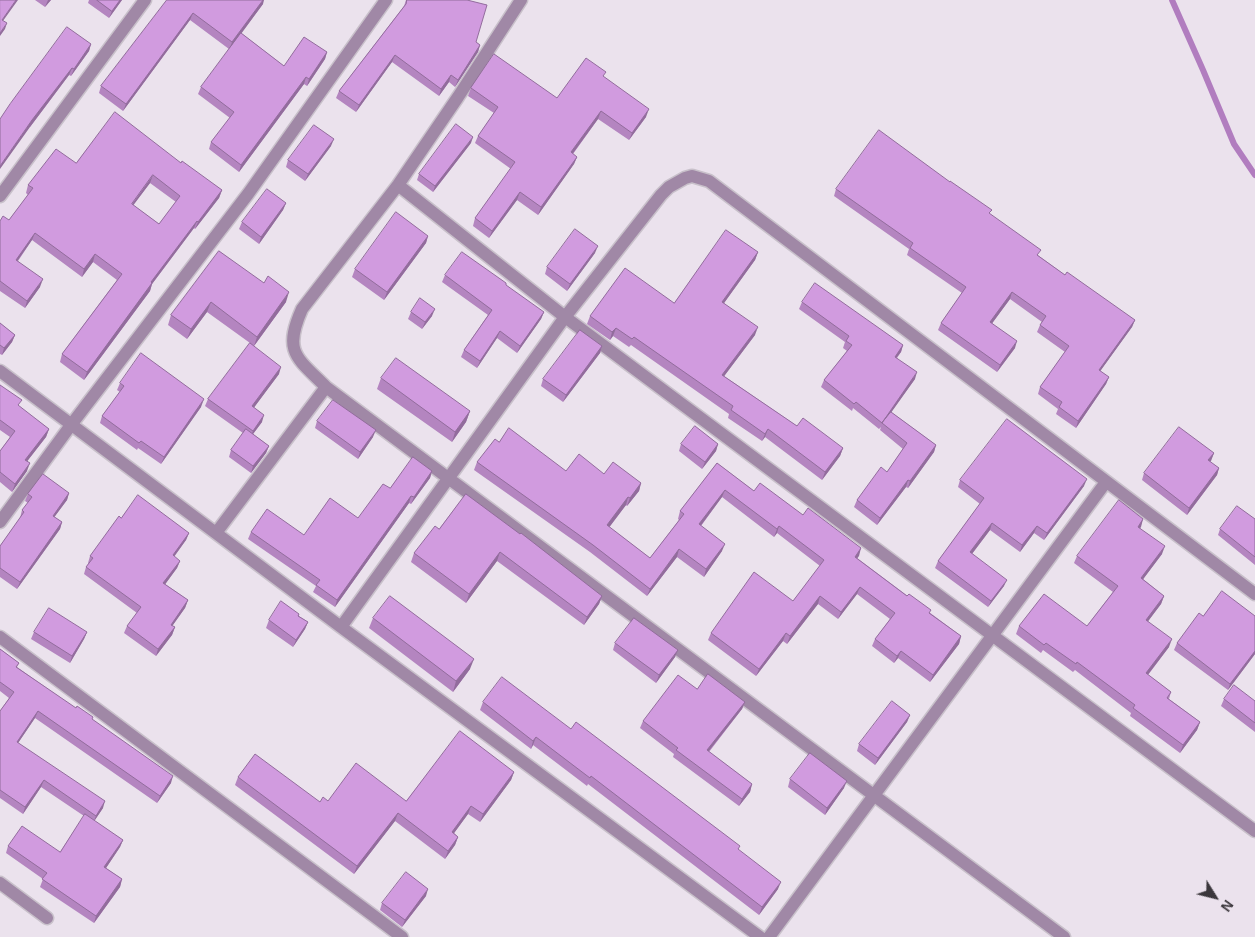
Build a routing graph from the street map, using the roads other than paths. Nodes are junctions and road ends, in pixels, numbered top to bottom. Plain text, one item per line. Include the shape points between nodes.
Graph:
1 (145, 0) edge
2 (386, 0) edge
3 (521, 0) edge
4 (398, 185) junction
5 (0, 196) edge
6 (565, 318) junction
7 (0, 371) edge
8 (326, 387) junction
9 (71, 425) junction
10 (450, 478) junction
11 (1106, 482) junction
12 (0, 522) edge
13 (216, 534) junction
14 (1255, 594) edge
15 (341, 627) junction
16 (0, 636) edge
17 (992, 636) junction
18 (875, 796) junction
19 (1255, 831) edge
20 (0, 883) edge
21 (47, 918) dead end
22 (402, 937) edge
23 (760, 937) edge
24 (769, 937) edge
25 (1064, 937) edge

1 - 5 street
2 - 9 street via 248,194
3 - 4 street
4 - 6 street
4 - 8 street via 302,309 294,326 292,342 297,355
6 - 10 street
6 - 11 street via 669,186 692,176 701,178
6 - 17 street
7 - 9 street
8 - 10 street
8 - 13 street
9 - 12 street
9 - 13 street
10 - 15 street
10 - 18 street
11 - 14 street
11 - 17 street
13 - 15 street
15 - 23 street
16 - 22 street
17 - 18 street
17 - 19 street
18 - 24 street
18 - 25 street
20 - 21 street

